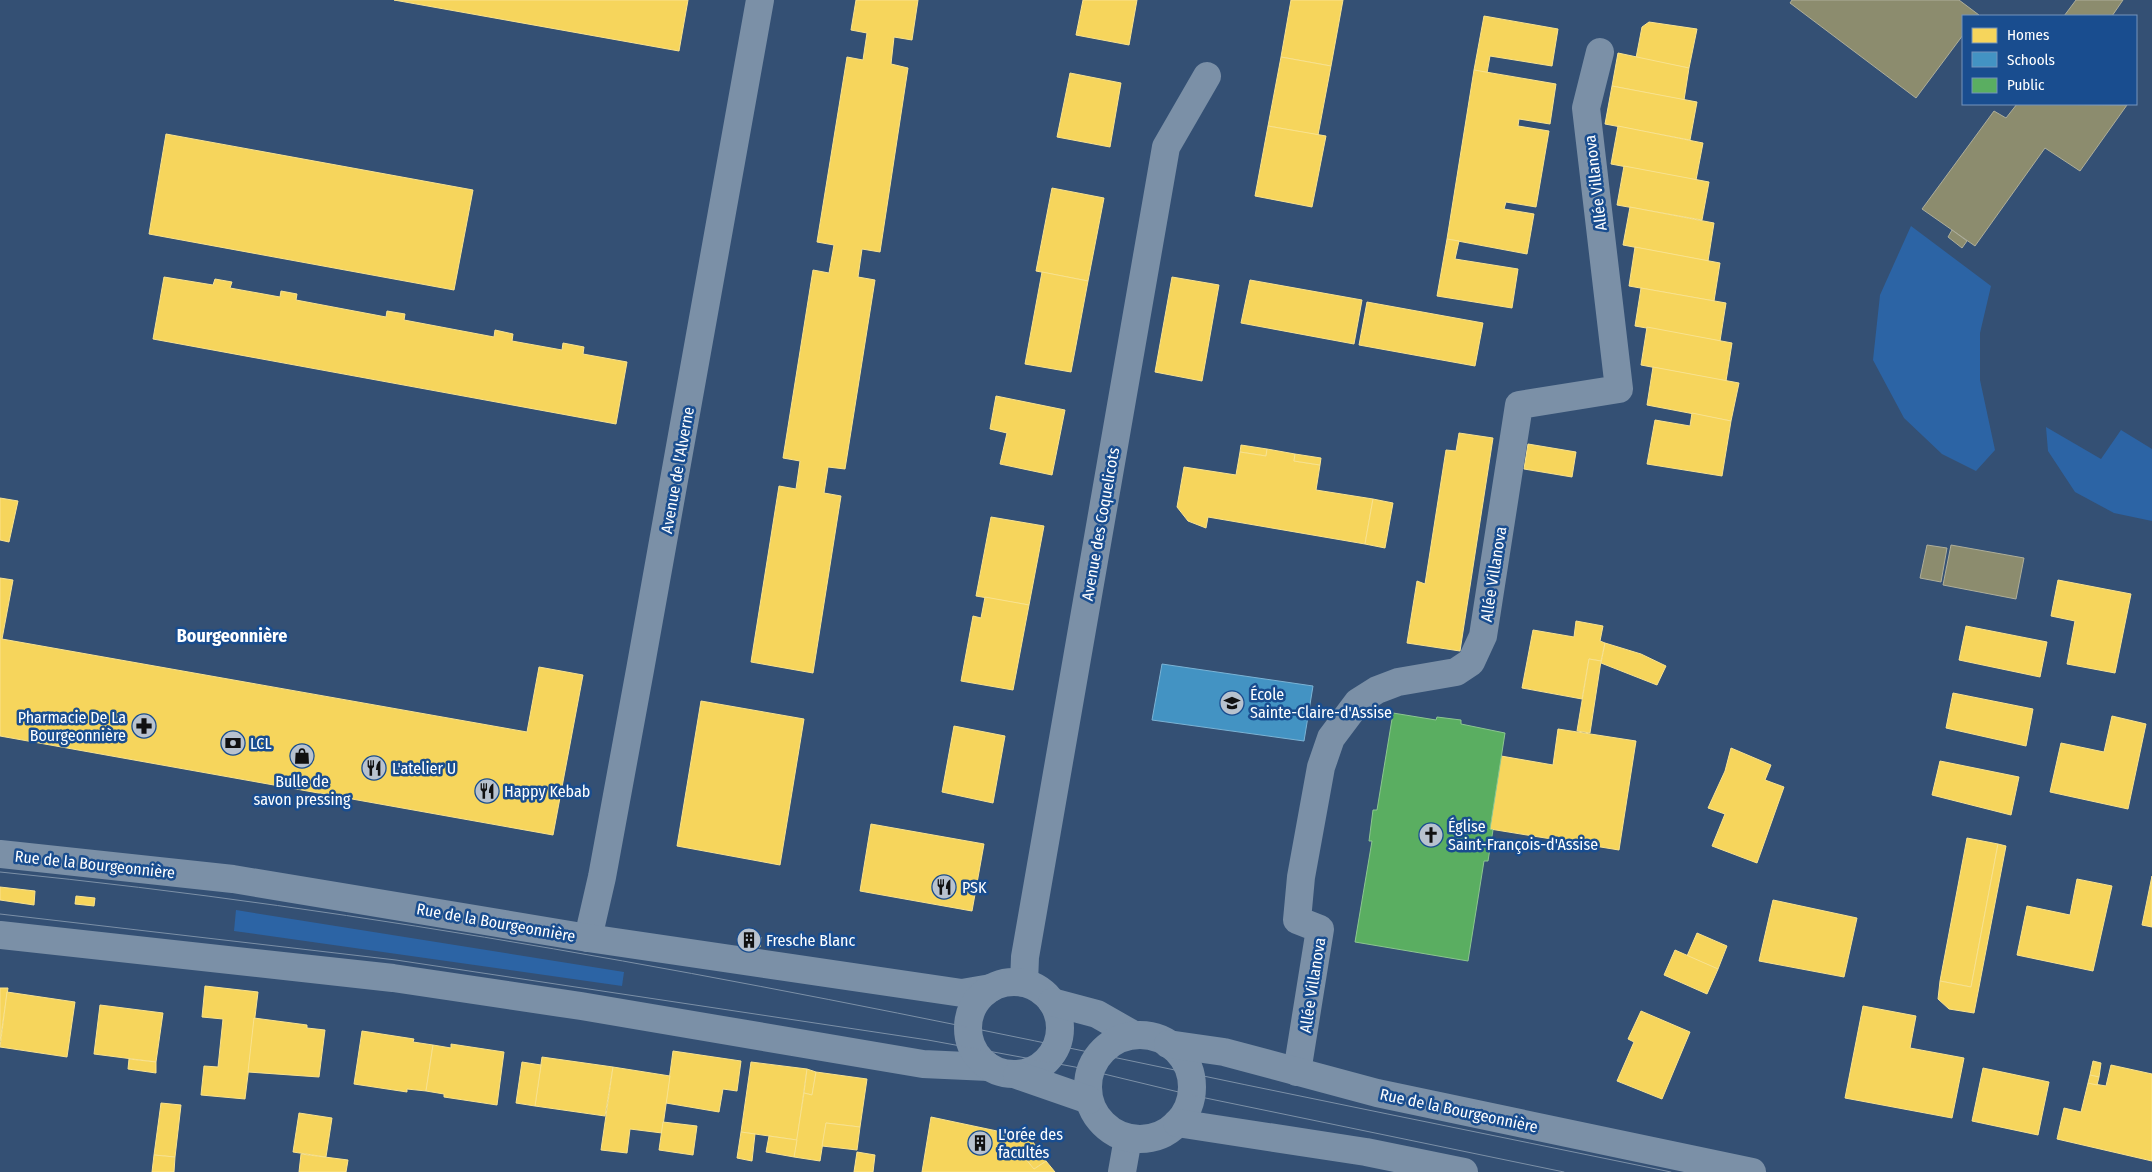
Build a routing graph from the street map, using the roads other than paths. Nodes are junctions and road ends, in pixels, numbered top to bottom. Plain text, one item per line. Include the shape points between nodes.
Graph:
1 (760, 0) edge
2 (1600, 52) dead end
3 (1207, 76) dead end
4 (0, 854) edge
5 (0, 935) edge
6 (588, 938) junction
7 (1024, 983) junction
8 (991, 988) junction
9 (1052, 1002) junction
10 (1134, 1035) junction
11 (1168, 1044) junction
12 (989, 1067) junction
13 (1298, 1072) junction
14 (1017, 1075) junction
15 (1089, 1100) junction
16 (1177, 1123) junction
17 (1128, 1138) junction
18 (1122, 1172) edge
19 (1464, 1172) edge
20 (1752, 1172) edge

1 - 6 street, Avenue de l'Alverne via 635,698
2 - 13 street, Allée Villanova via 1586,108 1619,389 1519,405 1483,636 1471,662 1456,672 1398,682 1377,690 1358,702 1331,738 1321,767 1301,877 1298,920 1320,929
3 - 7 street, Avenue des Coquelicots via 1166,147 1026,948
4 - 6 street, Rue de la Bourgeonnière via 233,879
5 - 12 street via 393,978 923,1064
6 - 8 street, Rue de la Bourgeonnière via 962,993
7 - 8 street via 1005,983
7 - 9 street via 1040,990
8 - 12 street via 974,1004 968,1026 972,1048
9 - 10 street via 1097,1014
9 - 14 street via 1060,1023 1058,1046 1041,1066
10 - 11 street via 1156,1038
10 - 15 street via 1115,1042 1096,1059 1088,1078
11 - 13 street, Rue de la Bourgeonnière via 1224,1052
11 - 16 street via 1182,1056 1191,1080 1190,1101
12 - 14 street via 1000,1073
13 - 20 street, Rue de la Bourgeonnière via 1377,1093
14 - 15 street
15 - 17 street via 1103,1124
16 - 17 street via 1154,1137
16 - 19 street via 1366,1152
17 - 18 street

